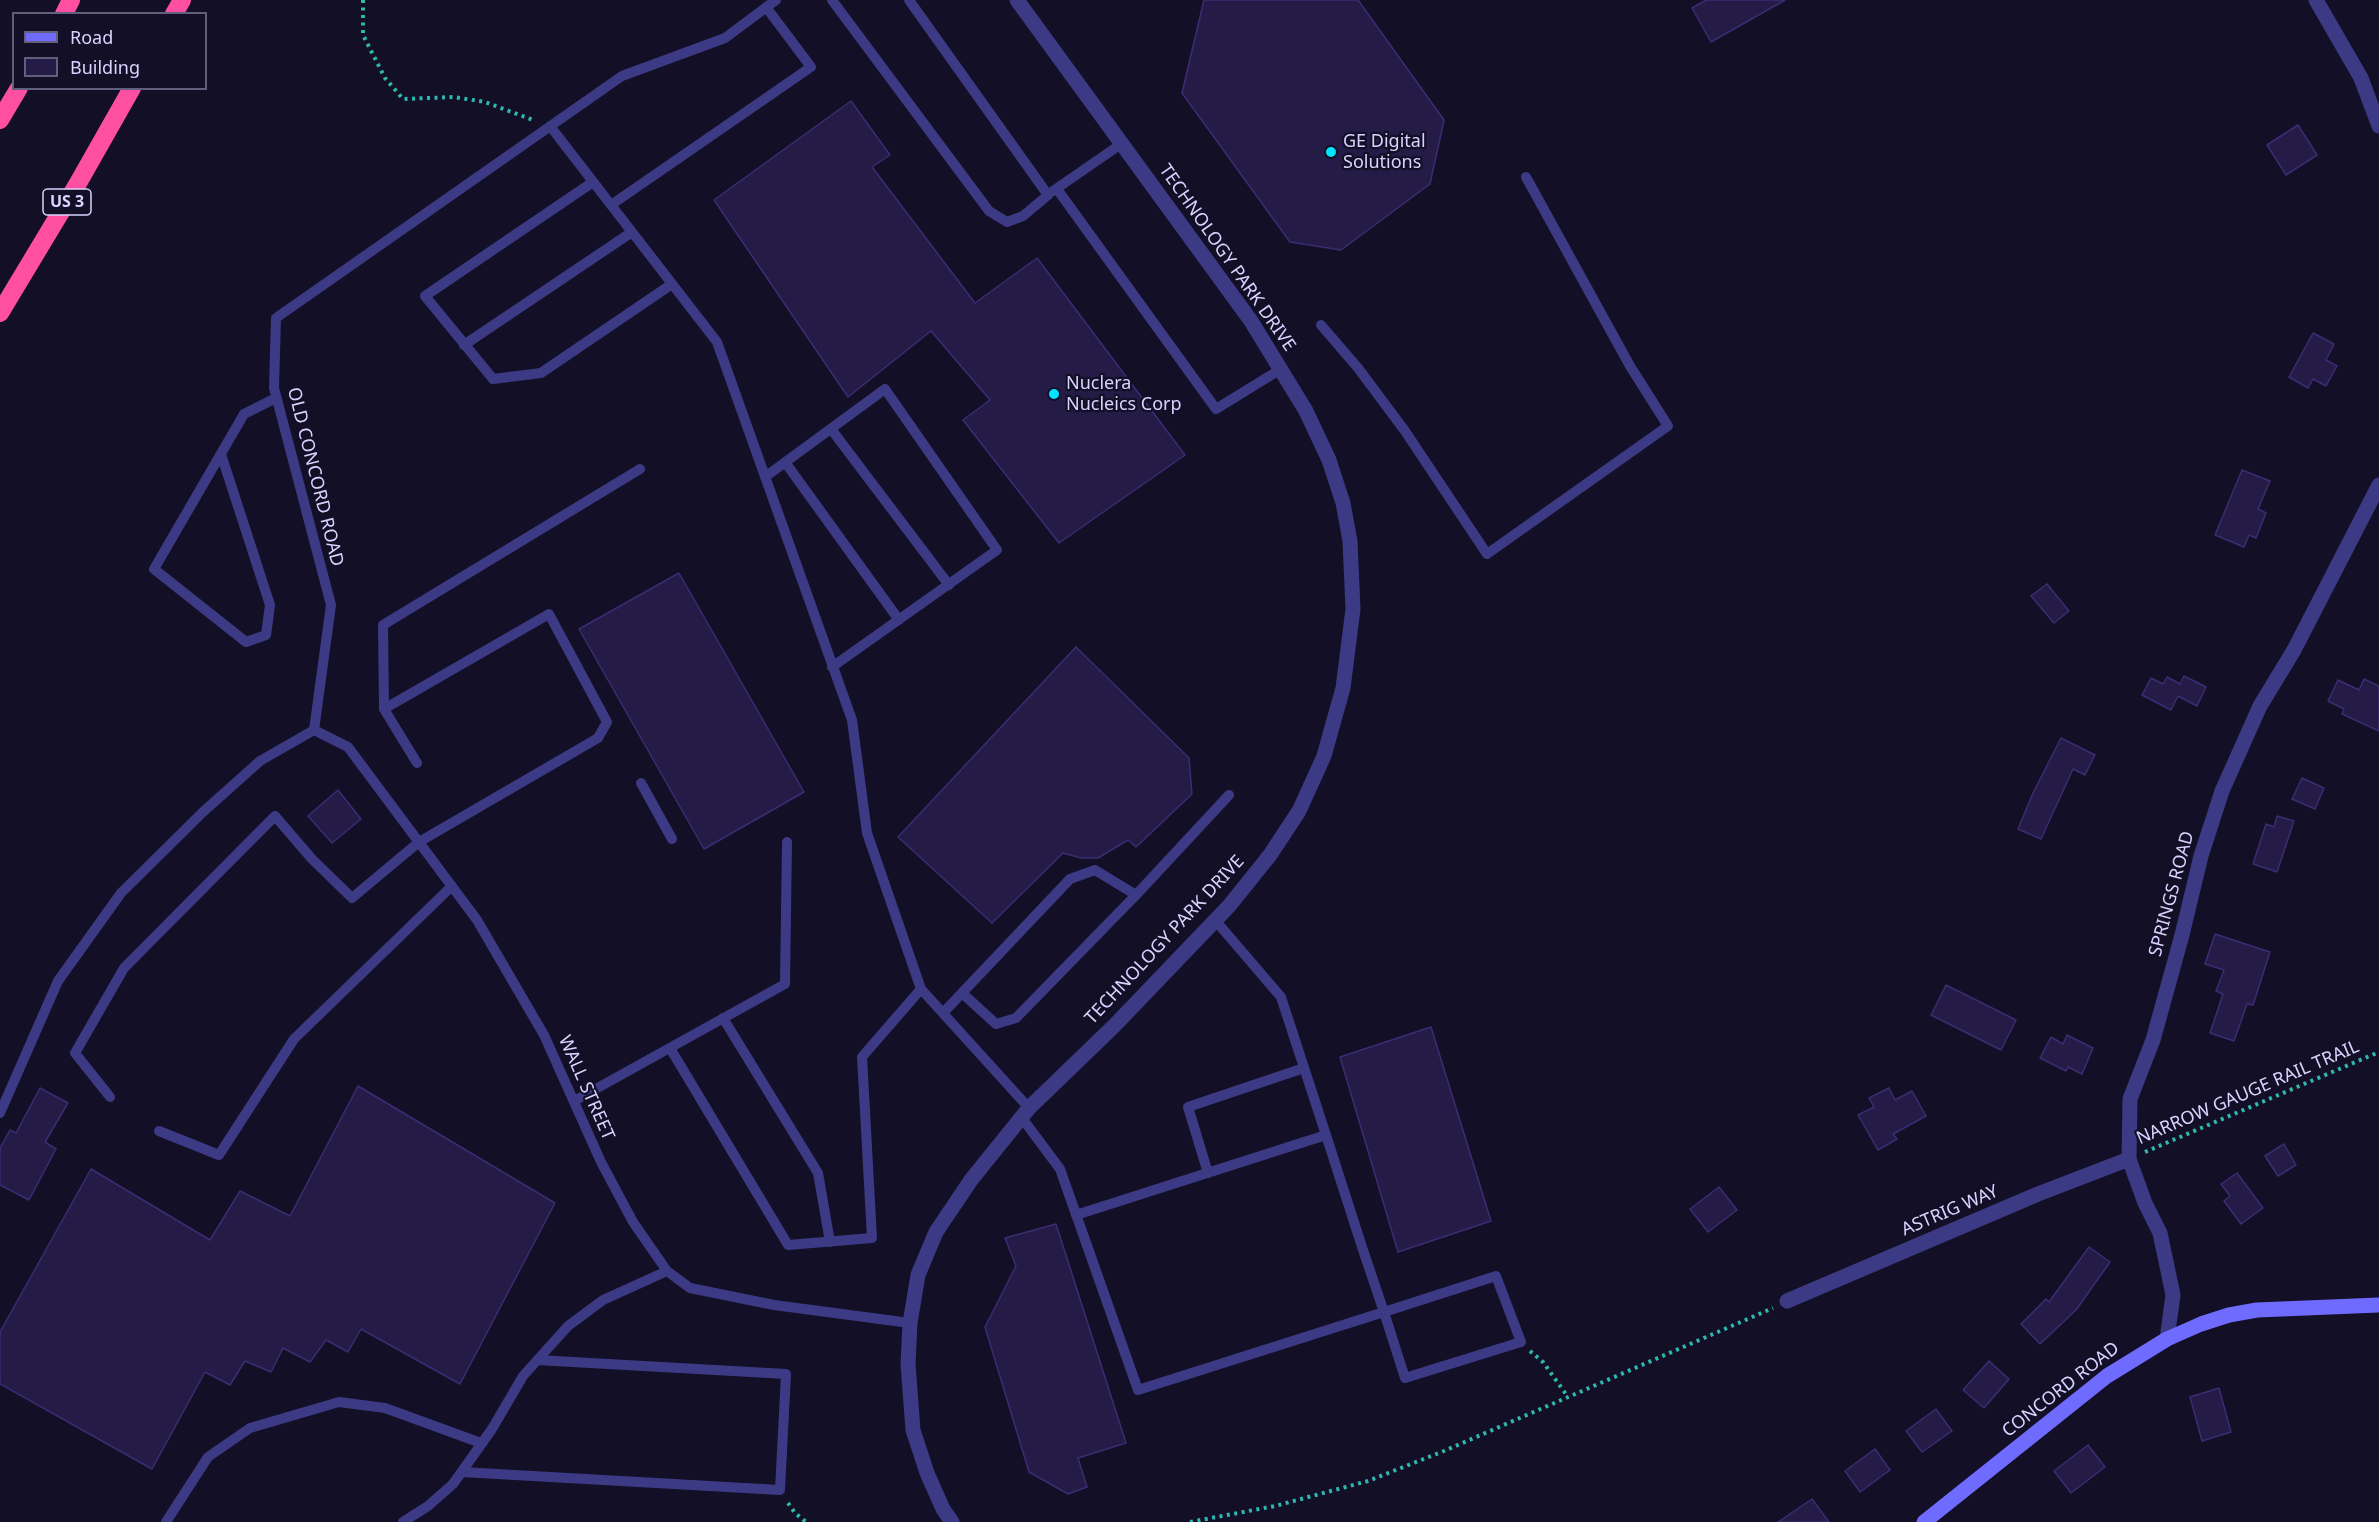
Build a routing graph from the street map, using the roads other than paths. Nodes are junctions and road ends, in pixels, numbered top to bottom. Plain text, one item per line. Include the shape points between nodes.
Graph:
1 (776, 0) edge
2 (832, 0) edge
3 (909, 0) edge
4 (1017, 0) edge
5 (2316, 0) edge
6 (766, 7) junction
7 (18, 90) edge
8 (131, 90) edge
9 (0, 120) edge
10 (550, 126) junction
11 (2379, 126) edge
12 (1121, 144) junction
13 (1526, 177) dead end
14 (593, 182) junction
15 (1053, 192) junction
16 (611, 205) junction
17 (632, 232) junction
18 (672, 284) junction
19 (0, 313) edge
20 (1321, 325) dead end
21 (464, 345) junction
22 (1281, 369) junction
23 (276, 398) junction
24 (831, 429) junction
25 (221, 454) junction
26 (785, 462) junction
27 (640, 469) dead end
28 (765, 477) junction
29 (2379, 484) edge
30 (949, 585) junction
31 (899, 620) junction
32 (832, 667) junction
33 (384, 709) junction
34 (314, 730) junction
35 (417, 763) dead end
36 (641, 783) dead end
37 (1229, 795) dead end
38 (672, 839) dead end
39 (419, 842) junction
40 (787, 842) dead end
41 (452, 886) junction
42 (1136, 895) junction
43 (1215, 920) junction
44 (921, 989) junction
45 (963, 993) junction
46 (943, 1013) junction
47 (723, 1018) junction
48 (670, 1048) junction
49 (1304, 1068) junction
50 (111, 1097) dead end
51 (574, 1101) junction
52 (0, 1113) edge
53 (1025, 1113) junction
54 (159, 1131) dead end
55 (1326, 1135) junction
56 (2128, 1159) junction
57 (1208, 1173) junction
58 (1076, 1215) junction
59 (830, 1242) junction
60 (667, 1271) junction
61 (1788, 1301) road end
62 (2379, 1305) edge
63 (1384, 1312) junction
64 (910, 1323) junction
65 (2167, 1339) junction
66 (537, 1360) junction
67 (481, 1443) junction
68 (462, 1472) junction
69 (166, 1522) edge
70 (403, 1522) edge
71 (952, 1522) edge
72 (1924, 1522) edge

1 - 6 lane, OLD CONCORD ROAD
2 - 15 lane via 989,211 1007,222 1023,216
3 - 15 lane
4 - 12 street, TECHNOLOGY PARK DRIVE
5 - 11 street via 2361,78
6 - 10 lane, OLD CONCORD ROAD via 725,38 622,76
6 - 16 lane via 810,67
7 - 9 highway
8 - 19 highway, US 3
10 - 14 lane
10 - 23 lane, OLD CONCORD ROAD via 276,318
12 - 15 lane
12 - 22 street, TECHNOLOGY PARK DRIVE via 1251,321
13 - 20 lane via 1630,366 1668,426 1487,554 1406,431
14 - 16 lane
14 - 21 lane via 425,296
15 - 22 lane via 1216,409
16 - 17 lane
17 - 18 lane
17 - 21 lane
18 - 21 lane via 542,373 493,379
18 - 28 lane via 717,342
22 - 43 street, TECHNOLOGY PARK DRIVE via 1329,460 1343,503 1350,541 1353,609 1343,688 1324,756 1299,811 1270,855
23 - 25 lane via 244,414
23 - 34 lane, OLD CONCORD ROAD via 331,605
24 - 26 lane
24 - 30 lane
24 - 30 lane via 885,389 997,550
25 - 25 lane via 154,569 246,642 266,635 270,605
26 - 28 lane
26 - 31 lane
27 - 33 lane via 383,625
28 - 32 lane
29 - 56 street, SPRINGS ROAD via 2294,650 2260,706 2222,791 2153,1040 2130,1099
30 - 31 lane
31 - 32 lane
32 - 44 lane via 852,720 867,834
33 - 35 lane
33 - 39 lane via 549,615 607,722 598,738
34 - 39 lane, WALL STREET via 348,747
34 - 52 lane via 260,761 121,893 58,981
36 - 38 lane
37 - 42 lane
39 - 41 lane, WALL STREET
39 - 50 lane via 352,898 275,816 124,968 75,1053
40 - 47 lane via 785,984
41 - 51 lane, WALL STREET via 477,920 544,1035
41 - 54 lane via 294,1039 219,1155
42 - 45 lane via 1095,870 1070,879
42 - 45 lane via 1016,1018 996,1024
43 - 49 lane via 1281,997
43 - 53 street, TECHNOLOGY PARK DRIVE
44 - 46 lane
44 - 59 lane via 862,1057 872,1238
45 - 46 lane
46 - 53 lane
47 - 48 lane
47 - 59 lane via 818,1173
48 - 51 lane
48 - 59 lane via 788,1245
49 - 55 lane
49 - 57 lane via 1188,1107
51 - 60 lane, WALL STREET via 633,1222
53 - 58 lane via 1060,1169
53 - 64 street, TECHNOLOGY PARK DRIVE via 971,1180 936,1232 918,1275
55 - 57 lane
55 - 63 lane
56 - 61 street, ASTRIG WAY
56 - 65 street, SPRINGS ROAD via 2160,1233 2174,1295
57 - 58 lane
58 - 63 lane via 1138,1390
60 - 64 lane, WALL STREET via 690,1288 774,1305
60 - 66 lane via 603,1300 568,1326
62 - 65 main road, CONCORD ROAD via 2257,1310 2201,1324
63 - 63 lane via 1496,1276 1521,1342 1405,1378
64 - 71 street, TECHNOLOGY PARK DRIVE via 908,1364 913,1430 927,1473
65 - 72 main road, CONCORD ROAD via 2107,1376
66 - 67 lane
66 - 68 lane via 786,1374 780,1490
67 - 68 lane
67 - 69 lane via 385,1408 339,1402 250,1428 208,1457
68 - 70 lane via 428,1506

